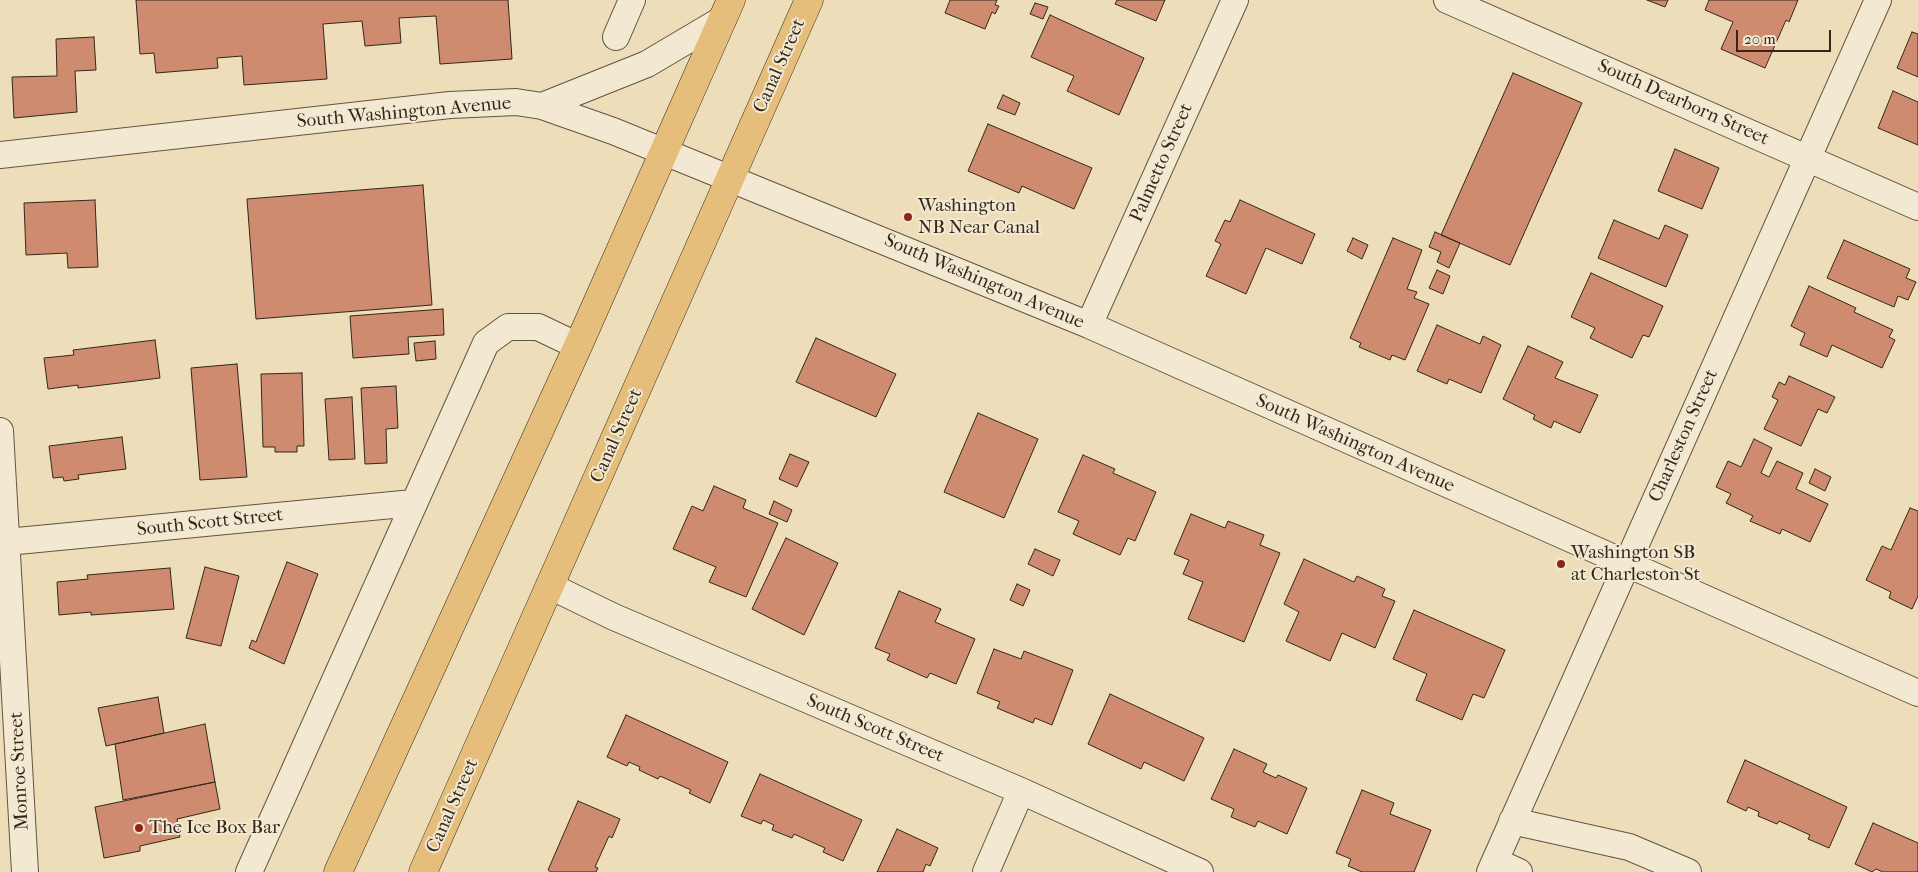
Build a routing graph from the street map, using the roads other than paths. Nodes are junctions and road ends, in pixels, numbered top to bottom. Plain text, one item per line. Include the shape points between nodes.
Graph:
1 (632, 0) edge
2 (809, 0) edge
3 (1235, 0) edge
4 (1447, 0) edge
5 (1878, 0) edge
6 (727, 10) edge
7 (616, 37) dead end
8 (542, 106) junction
9 (665, 152) junction
10 (0, 155) edge
11 (1808, 158) junction
12 (730, 179) junction
13 (1918, 207) edge
14 (1089, 325) junction
15 (578, 346) junction
16 (0, 431) edge
17 (413, 503) junction
18 (7, 542) junction
19 (1627, 565) junction
20 (550, 586) junction
21 (1918, 693) edge
22 (1021, 792) junction
23 (1512, 822) junction
24 (1492, 866) edge
25 (424, 868) edge
26 (25, 872) edge
27 (250, 872) edge
28 (338, 872) edge
29 (986, 872) edge
30 (1200, 872) edge
31 (1519, 872) edge
32 (1688, 872) edge

1 - 7 street
2 - 12 main road, Canal Street
3 - 14 street, Palmetto Street
4 - 11 street, South Dearborn Street
5 - 11 street, Charleston Street
6 - 8 street via 647,64
6 - 9 main road
8 - 9 street, South Washington Avenue
8 - 10 street, South Washington Avenue via 516,102 450,105
9 - 12 street, South Washington Avenue
9 - 15 main road
11 - 13 street, South Dearborn Street
11 - 19 street, Charleston Street
12 - 14 street, South Washington Avenue
12 - 20 main road, Canal Street
14 - 19 street, South Washington Avenue
15 - 17 street via 538,327 508,327 486,343
15 - 28 main road
16 - 18 street, Monroe Street
17 - 18 street, South Scott Street
17 - 27 street
18 - 26 street, Monroe Street
19 - 21 street, South Washington Avenue
19 - 23 street, Charleston Street
20 - 22 street, South Scott Street via 614,617
20 - 25 main road, Canal Street
22 - 29 street
22 - 30 street, South Scott Street
23 - 24 street, Charleston Street
23 - 32 street via 1629,847
24 - 31 street

